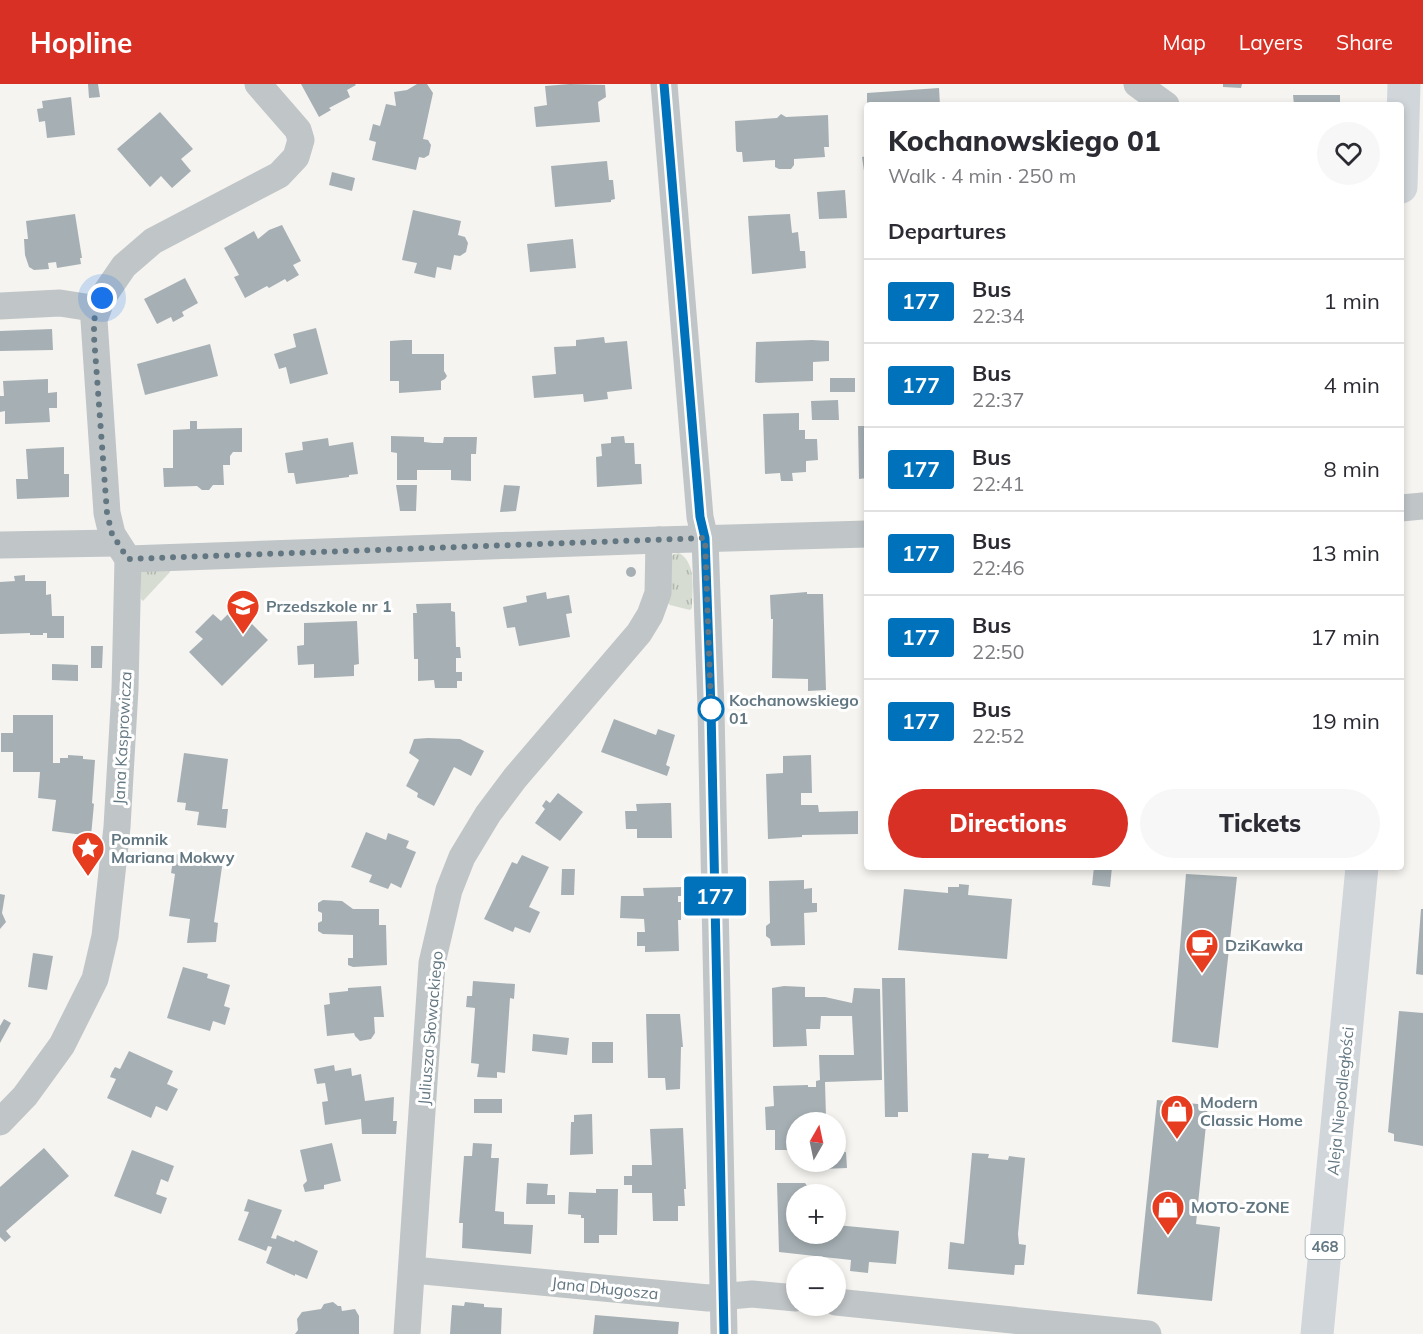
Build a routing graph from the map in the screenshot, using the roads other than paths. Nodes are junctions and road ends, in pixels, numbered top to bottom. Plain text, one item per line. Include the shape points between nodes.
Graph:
1 (258, 84) edge
2 (664, 84) edge
3 (1137, 84) edge
4 (1404, 84) edge
5 (1162, 102) edge
6 (1403, 102) edge
7 (0, 306) edge
8 (98, 309) junction
9 (1423, 506) edge
10 (1404, 508) edge
11 (864, 534) edge
12 (705, 538) junction
13 (659, 540) junction
14 (0, 545) edge
15 (122, 551) junction
16 (1362, 870) edge
17 (0, 1122) edge
18 (413, 1270) junction
19 (722, 1297) junction
20 (786, 1297) edge
21 (846, 1303) edge
22 (407, 1334) edge
23 (724, 1334) edge
24 (1148, 1334) edge
25 (1317, 1334) edge

1 - 8 street via 298,130 301,140 296,157 279,174 153,241 124,266
2 - 12 street via 700,517
3 - 5 street
4 - 6 main road
7 - 8 street via 60,303
8 - 15 street, Jana Kasprowicza via 94,337 107,513 112,534
9 - 10 street
11 - 12 street
12 - 13 street
12 - 19 street
13 - 15 street
13 - 18 street, Juliusza Słowackiego via 658,593 650,615 488,814 462,857 449,890 432,963
14 - 15 street
15 - 17 street, Jana Kasprowicza via 125,689 118,816 105,936 95,979 62,1046
16 - 25 main road, Aleja Niepodległości / 468
18 - 19 street, Jana Długosza
18 - 22 street, Juliusza Słowackiego
19 - 20 street, Jana Długosza via 752,1294
19 - 23 street
21 - 24 street

